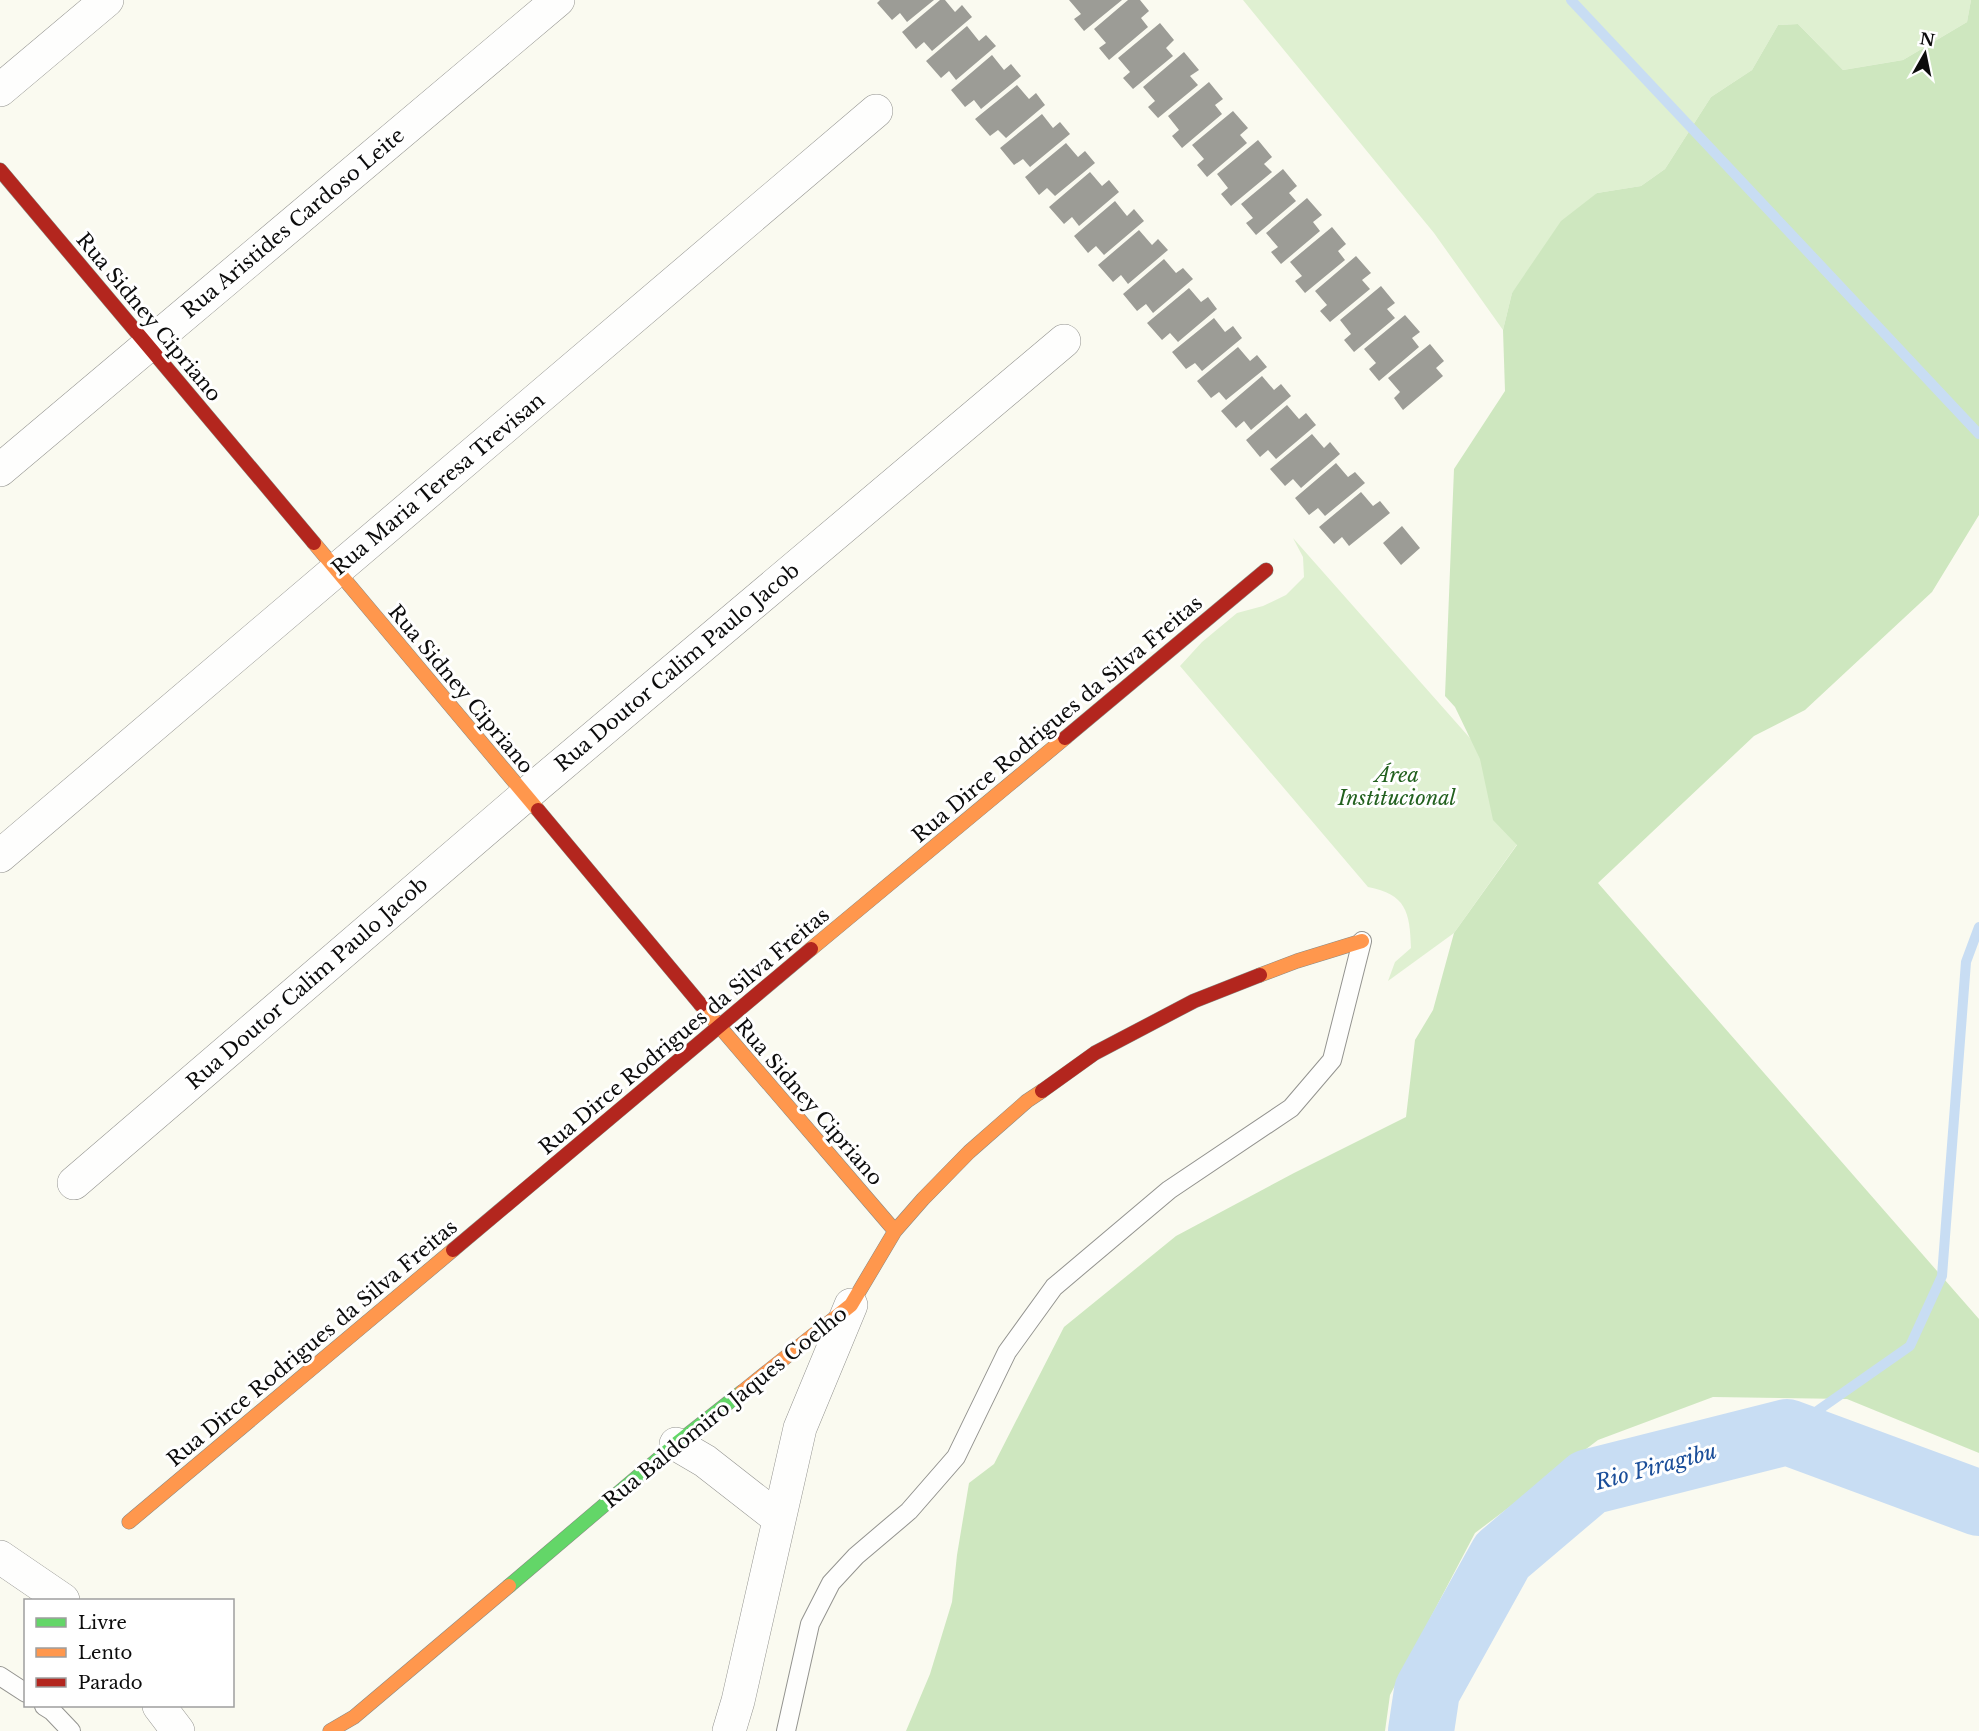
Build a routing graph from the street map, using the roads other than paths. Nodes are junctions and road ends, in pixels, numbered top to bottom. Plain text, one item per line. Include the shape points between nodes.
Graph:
1 (107, 0) edge
2 (558, 0) edge
3 (0, 90) edge
4 (876, 111) dead end
5 (0, 170) edge
6 (1064, 341) dead end
7 (147, 346) junction
8 (0, 470) edge
9 (336, 570) junction
10 (1266, 570) dead end
11 (525, 796) junction
12 (0, 856) edge
13 (1362, 941) joint
14 (719, 1026) junction
15 (74, 1183) dead end
16 (895, 1231) junction
17 (851, 1305) junction
18 (676, 1444) junction
19 (778, 1518) junction
20 (129, 1522) dead end
21 (0, 1557) edge
22 (62, 1599) edge
23 (0, 1676) edge
24 (24, 1692) edge
25 (46, 1707) edge
26 (160, 1707) edge
27 (347, 1726) edge
28 (71, 1731) edge
29 (178, 1731) edge
30 (729, 1731) edge
31 (786, 1731) edge

1 - 3 street
2 - 7 street, Rua Aristides Cardoso Leite
4 - 9 street, Rua Maria Teresa Trevisan
5 - 7 street, Rua Sidney Cipriano
6 - 11 street, Rua Doutor Calim Paulo Jacob
7 - 8 street, Rua Aristides Cardoso Leite
7 - 9 street, Rua Sidney Cipriano
9 - 11 street, Rua Sidney Cipriano
9 - 12 street, Rua Maria Teresa Trevisan
10 - 14 street, Rua Dirce Rodrigues da Silva Freitas
11 - 14 street, Rua Sidney Cipriano
11 - 15 street, Rua Doutor Calim Paulo Jacob
13 - 16 street, Rua Baldomiro Jaques Coelho via 1297,961 1194,1001 1095,1053 1027,1101 969,1152
13 - 31 lane via 1332,1060 1291,1108 1169,1190 1054,1287 1007,1352 956,1457 909,1511 831,1583 810,1624
14 - 16 street, Rua Sidney Cipriano
14 - 20 street, Rua Dirce Rodrigues da Silva Freitas
16 - 17 street, Rua Baldomiro Jaques Coelho
17 - 18 street, Rua Baldomiro Jaques Coelho
17 - 19 street via 800,1428
18 - 19 street via 705,1461
18 - 27 street, Rua Baldomiro Jaques Coelho
19 - 30 street
21 - 22 street
23 - 24 lane
25 - 28 lane
26 - 29 street

